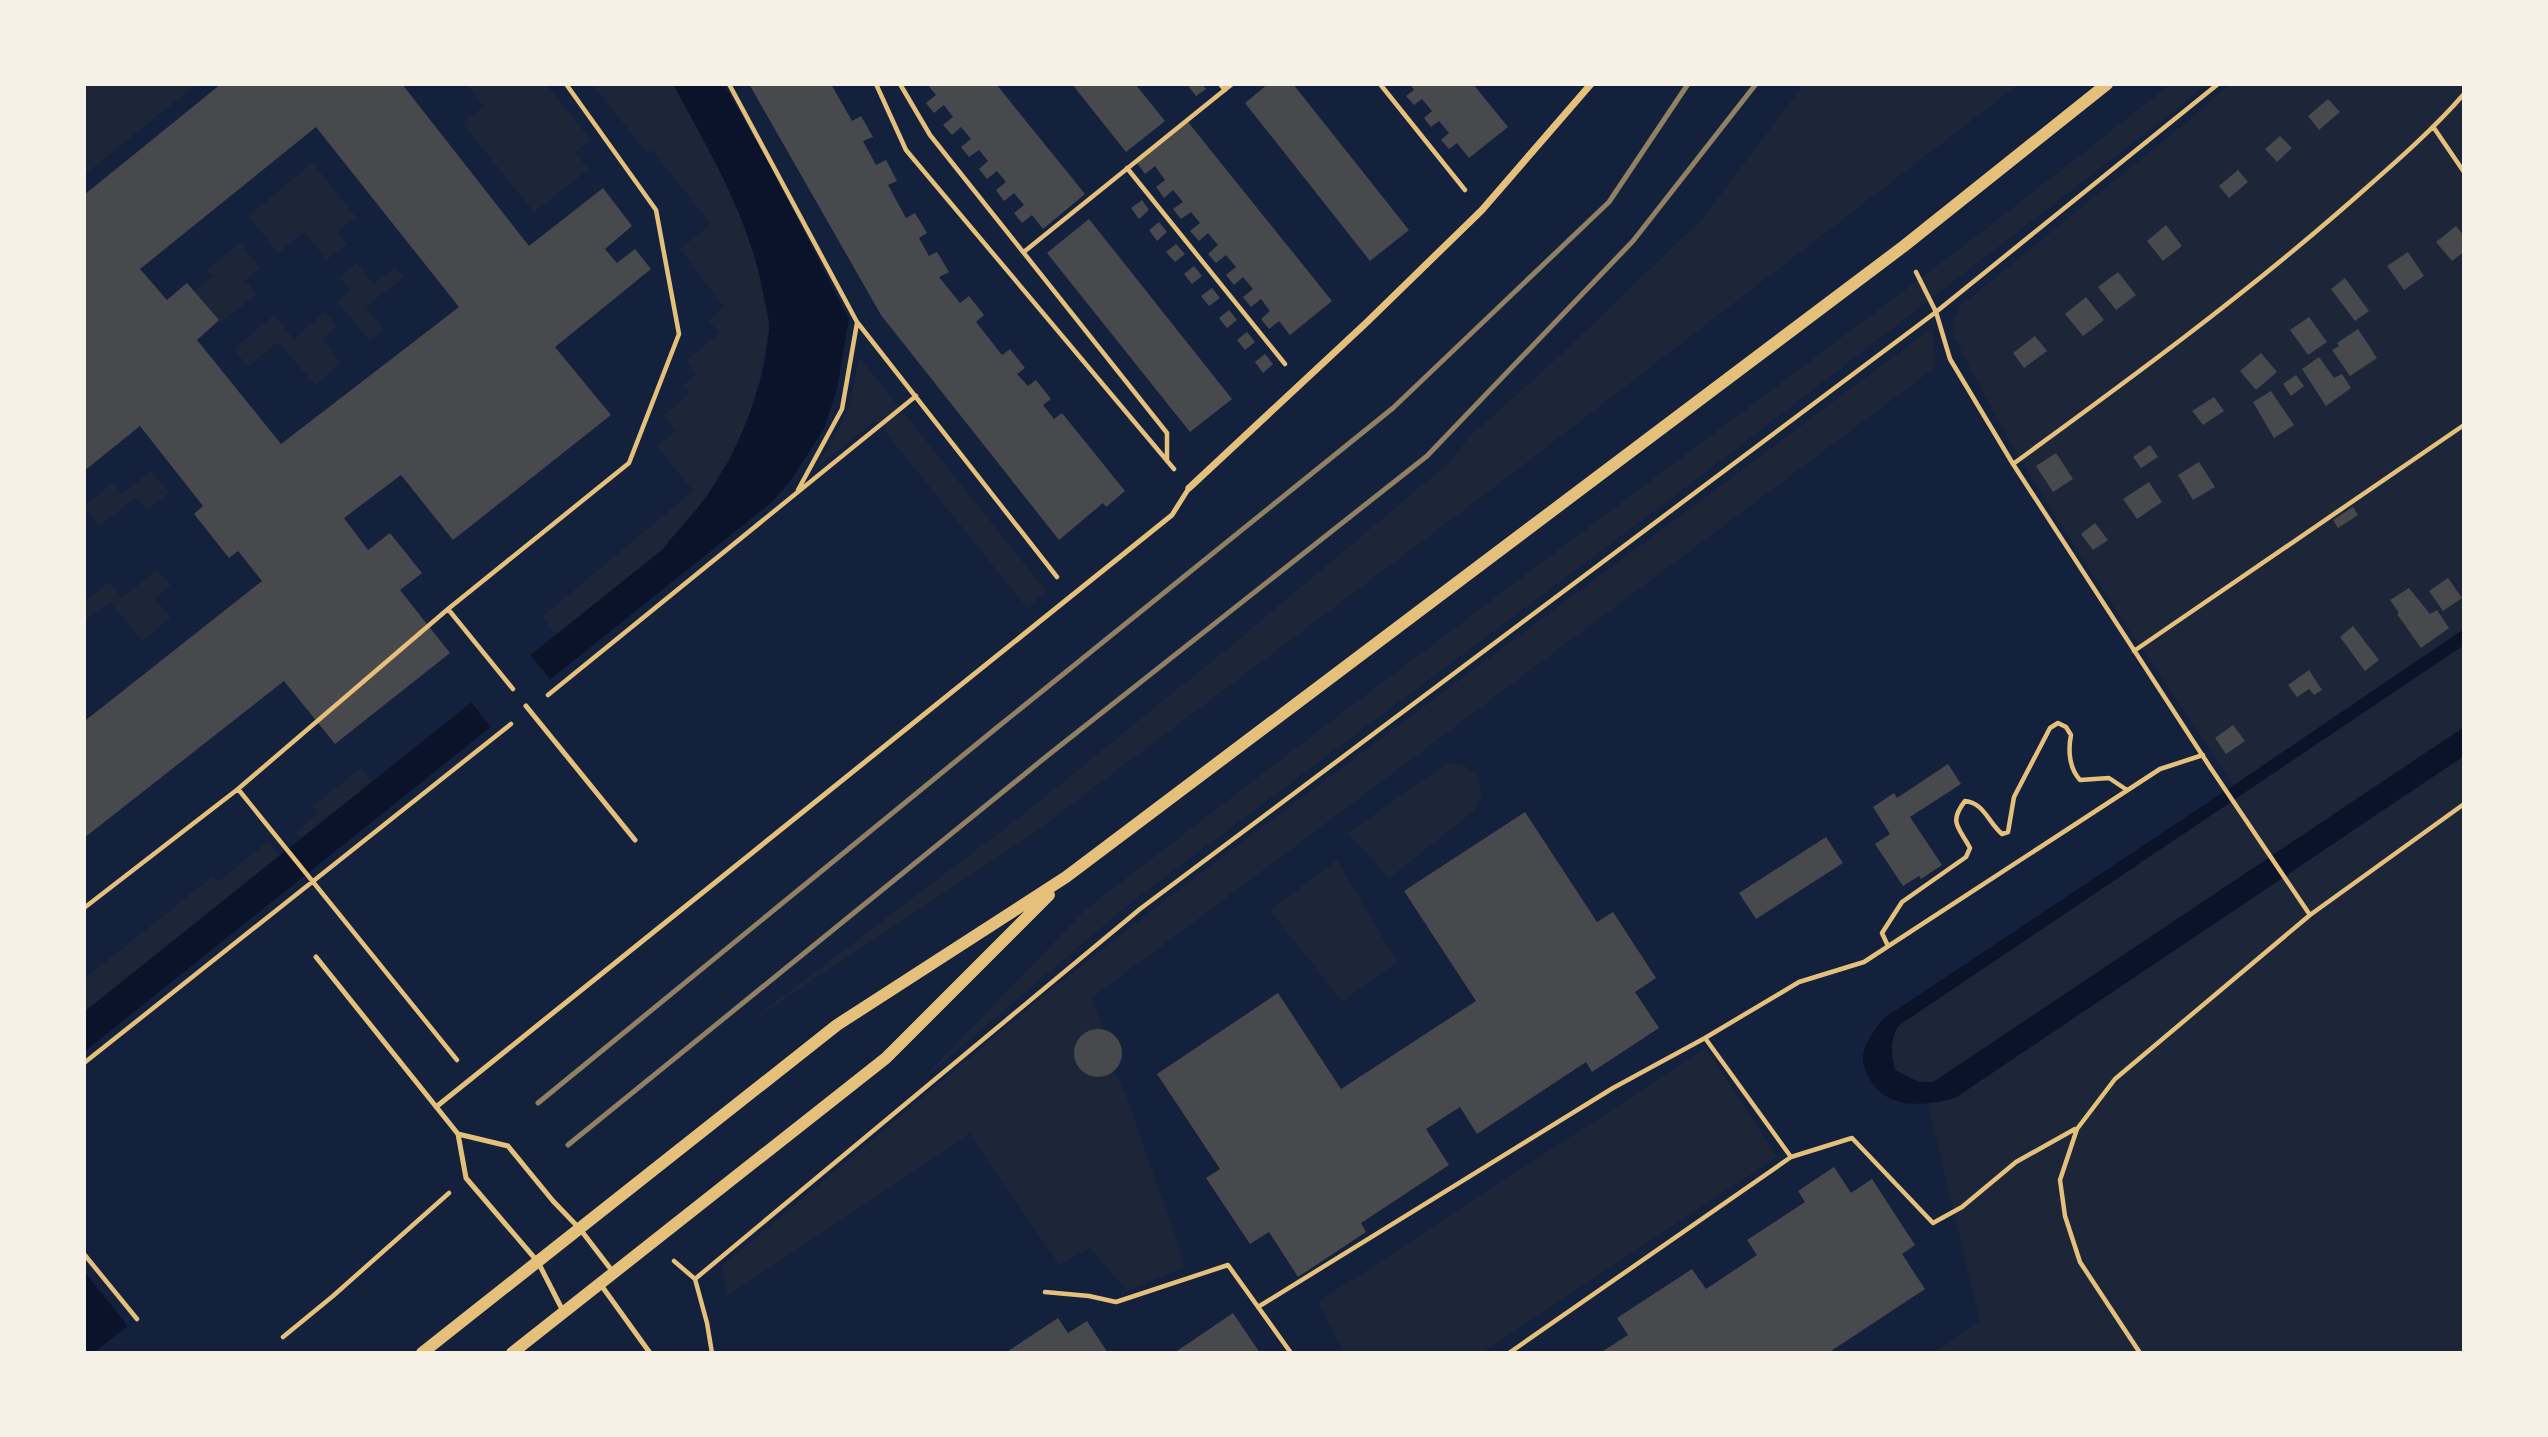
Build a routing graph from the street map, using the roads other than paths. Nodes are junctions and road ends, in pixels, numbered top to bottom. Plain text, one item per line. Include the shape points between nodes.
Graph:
1 (1591, 84) edge
2 (2106, 84) edge
3 (1189, 488) joint
4 (528, 708) road end
5 (635, 840) dead end
6 (1066, 877) junction
7 (316, 957) dead end
8 (436, 1107) junction
9 (458, 1134) junction
10 (579, 1229) junction
11 (538, 1262) junction
12 (613, 1272) junction
13 (600, 1282) junction
14 (563, 1311) junction
15 (422, 1353) edge
16 (512, 1353) edge
17 (650, 1353) edge

1 - 3 street via 1482,210
2 - 6 street via 1903,246
3 - 8 lane via 1172,515
4 - 5 lane
6 - 10 street via 837,1024
6 - 12 street via 886,1058
7 - 8 lane
8 - 9 lane
9 - 10 lane via 508,1146
9 - 11 lane via 466,1178
10 - 11 street
10 - 12 lane
11 - 14 lane
11 - 15 street
12 - 13 street
13 - 14 street
13 - 17 lane
14 - 16 street

